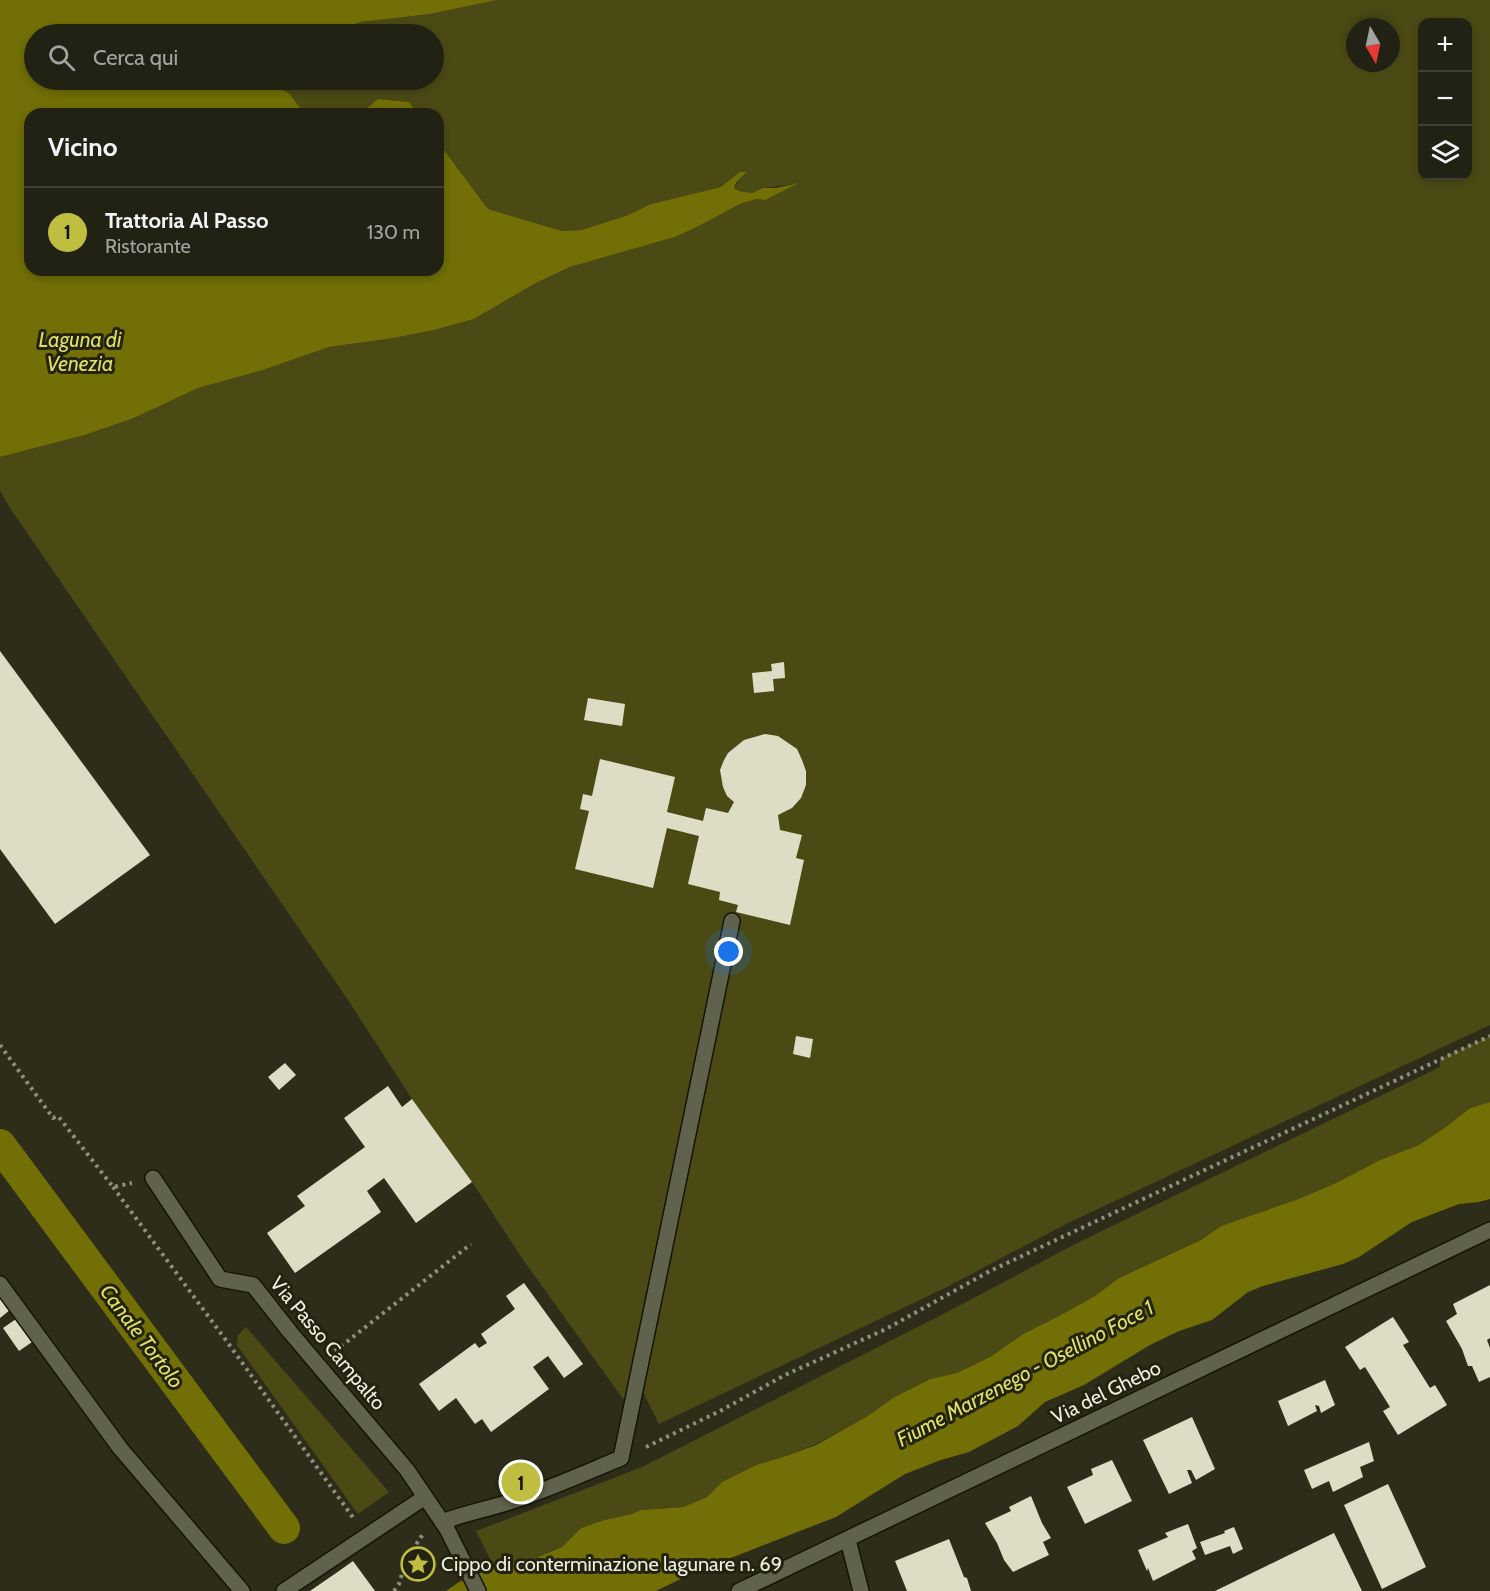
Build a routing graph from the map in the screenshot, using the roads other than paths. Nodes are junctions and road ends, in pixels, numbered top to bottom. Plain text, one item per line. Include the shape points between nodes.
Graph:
1 (732, 921) dead end
2 (153, 1178) road end
3 (1490, 1230) edge
4 (0, 1284) edge
5 (425, 1497) junction
6 (444, 1525) junction
7 (848, 1540) junction
8 (242, 1591) edge
9 (284, 1591) edge
10 (478, 1591) edge
11 (740, 1591) edge
12 (861, 1591) edge

1 - 6 street via 621,1458 512,1501 460,1515
2 - 5 street, Via Passo Campalto via 220,1279 253,1285 407,1470
3 - 7 street, Via del Ghebo
4 - 8 street via 120,1448
5 - 6 street, Via Passo Campalto
5 - 9 street
6 - 10 street, Via Passo Campalto
7 - 11 street, Via del Ghebo
7 - 12 street

